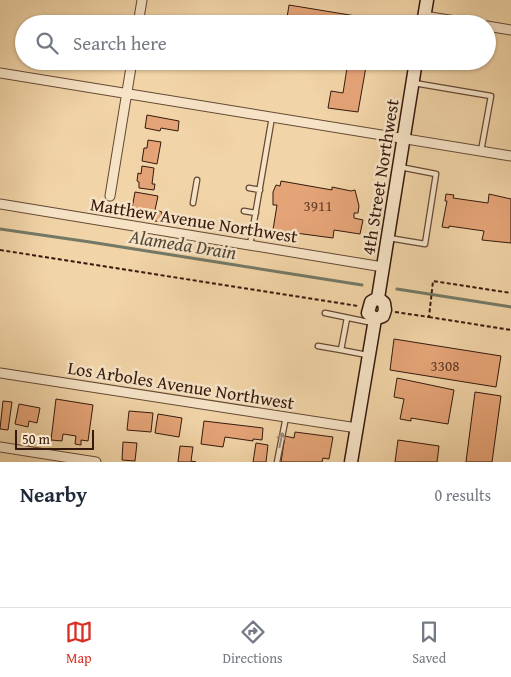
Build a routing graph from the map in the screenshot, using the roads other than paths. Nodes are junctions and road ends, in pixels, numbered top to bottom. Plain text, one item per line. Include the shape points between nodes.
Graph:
1 (142, 0) edge
2 (426, 0) edge
3 (140, 15) edge
4 (424, 15) edge
5 (496, 28) edge
6 (511, 30) edge
7 (131, 70) edge
8 (415, 70) edge
9 (0, 73) edge
10 (413, 83) junction
11 (127, 93) junction
12 (272, 117) junction
13 (404, 139) junction
14 (481, 151) junction
15 (511, 156) edge
16 (399, 167) junction
17 (197, 180) dead end
18 (249, 188) dead end
19 (260, 190) junction
20 (110, 196) dead end
21 (193, 203) dead end
22 (0, 204) edge
23 (244, 211) dead end
24 (256, 213) junction
25 (388, 238) junction
26 (250, 245) junction
27 (383, 267) junction
28 (325, 313) dead end
29 (347, 318) junction
30 (374, 321) junction
31 (318, 346) dead end
32 (341, 350) junction
33 (369, 355) junction
34 (0, 373) edge
35 (286, 417) junction
36 (357, 428) junction
37 (0, 447) edge
38 (96, 462) edge
39 (277, 462) edge
40 (351, 462) edge

1 - 3 street
2 - 4 main road
5 - 6 street
7 - 11 street
8 - 10 main road, 4th Street Northwest
9 - 11 street
10 - 13 main road, 4th Street Northwest
10 - 14 lane via 491,96
11 - 12 street
11 - 20 street
12 - 13 street
12 - 19 lane
13 - 14 street
13 - 16 main road, 4th Street Northwest
14 - 15 street
16 - 25 main road, 4th Street Northwest
16 - 25 lane via 436,174 425,244
17 - 21 lane
18 - 19 lane
19 - 24 lane
22 - 26 street, Matthew Avenue Northwest
23 - 24 lane
24 - 26 lane
25 - 27 main road, 4th Street Northwest
26 - 27 street, Matthew Avenue Northwest
27 - 30 main road, 4th Street Northwest via 378,298 384,303 384,310 382,316
28 - 29 lane
29 - 30 lane
29 - 32 lane
30 - 33 main road, 4th Street Northwest
31 - 32 lane
32 - 33 lane
33 - 36 main road, 4th Street Northwest
34 - 35 street, Los Arboles Avenue Northwest
35 - 36 street, Los Arboles Avenue Northwest
39 -> 35 lane
36 - 40 main road, 4th Street Northwest
37 - 38 street

